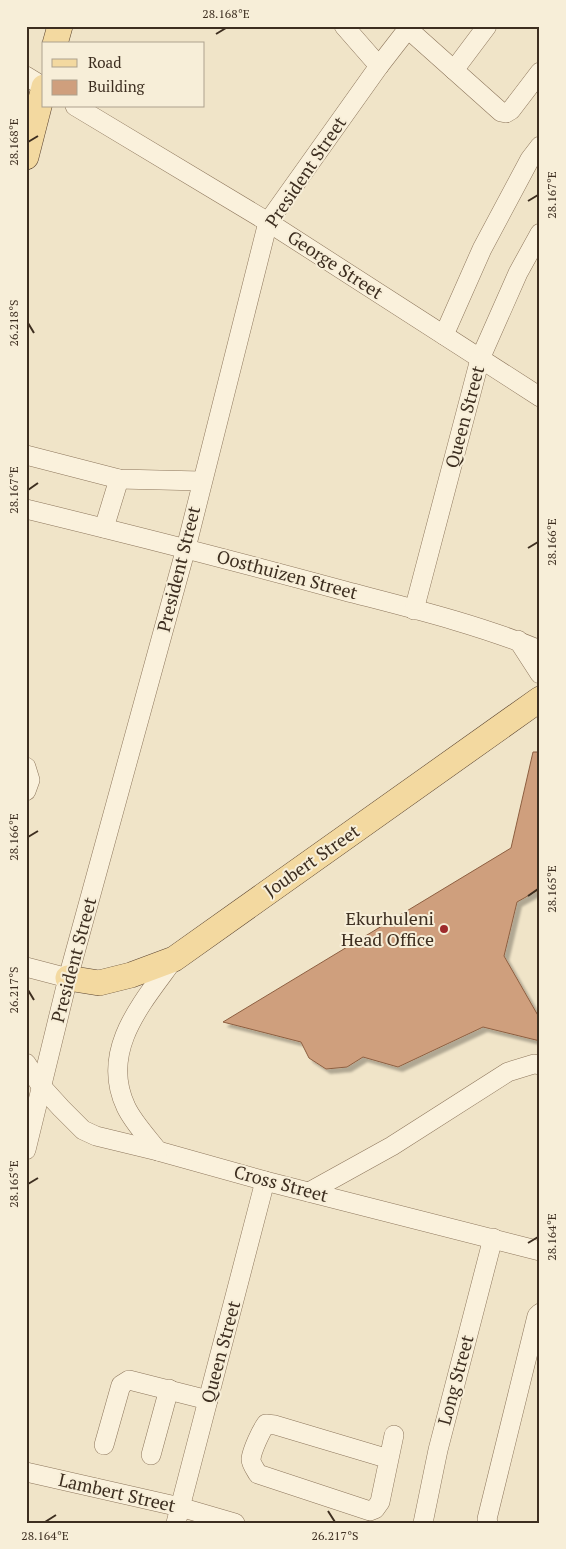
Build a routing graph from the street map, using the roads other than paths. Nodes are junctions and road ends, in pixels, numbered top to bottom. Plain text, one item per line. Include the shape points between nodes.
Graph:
1 (60, 26) edge
2 (344, 26) edge
3 (487, 26) edge
4 (409, 28) edge
5 (56, 42) edge
6 (378, 66) junction
7 (454, 70) junction
8 (540, 72) edge
9 (26, 76) edge
10 (42, 86) edge
11 (42, 95) edge
12 (78, 108) edge
13 (540, 146) edge
14 (26, 157) edge
15 (268, 222) junction
16 (540, 233) edge
17 (444, 335) junction
18 (480, 359) junction
19 (540, 397) edge
20 (26, 455) edge
21 (119, 479) junction
22 (201, 481) junction
23 (26, 510) edge
24 (104, 528) junction
25 (186, 548) junction
26 (414, 610) junction
27 (518, 640) junction
28 (540, 650) edge
29 (540, 674) edge
30 (540, 700) edge
31 (26, 767) edge
32 (26, 792) edge
33 (174, 959) junction
34 (26, 967) edge
35 (68, 978) junction
36 (26, 1063) edge
37 (540, 1065) edge
38 (41, 1086) junction
39 (26, 1150) edge
40 (158, 1151) junction
41 (265, 1181) junction
42 (309, 1192) junction
43 (493, 1238) junction
44 (540, 1251) edge
45 (540, 1313) edge
46 (169, 1389) junction
47 (208, 1400) junction
48 (394, 1435) dead end
49 (104, 1445) dead end
50 (151, 1455) dead end
51 (389, 1459) junction
52 (26, 1472) edge
53 (178, 1515) edge
54 (236, 1523) edge
55 (423, 1523) edge
56 (488, 1523) edge

1 - 5 main road
2 - 6 street
3 - 7 street
4 - 6 street, President Street
4 - 7 street
6 - 15 street, President Street
7 - 8 street via 500,112 511,110
9 - 10 street
11 - 14 main road
12 - 15 street, George Street
13 - 17 street via 482,250
15 - 17 street, George Street
15 - 22 street, President Street
16 - 18 street, Queen Street via 518,273
17 - 18 street, George Street
18 - 19 street, George Street
18 - 26 street, Queen Street
20 - 21 street
21 - 22 street
21 - 24 street
22 - 25 street, President Street
23 - 24 street, Oosthuizen Street
24 - 25 street, Oosthuizen Street
25 - 26 street, Oosthuizen Street
25 - 35 street, President Street
26 - 27 street, Oosthuizen Street
27 - 28 street, Oosthuizen Street
27 - 29 street
30 - 33 main road, Joubert Street
31 - 32 street via 30,780
33 - 35 main road, Joubert Street via 131,976 99,983
33 - 40 street via 132,1019 120,1048 118,1079 126,1108
34 - 35 street
35 - 38 street, President Street
36 - 38 street
37 - 42 street via 508,1072 392,1146
38 - 39 street, President Street
38 - 40 street, Cross Street via 83,1130
40 - 41 street, Cross Street
41 - 42 street, Cross Street
41 - 47 street, Queen Street
42 - 43 street, Cross Street
43 - 44 street, Cross Street
43 - 55 street, Long Street via 438,1450
45 - 56 street
46 - 47 street
46 - 49 street via 129,1380 121,1385
46 - 50 street
47 - 53 street, Queen Street
48 - 51 street
51 - 51 street via 380,1502 370,1511 258,1474 251,1459 266,1424
52 - 53 street, Lambert Street
53 - 54 street, Lambert Street

